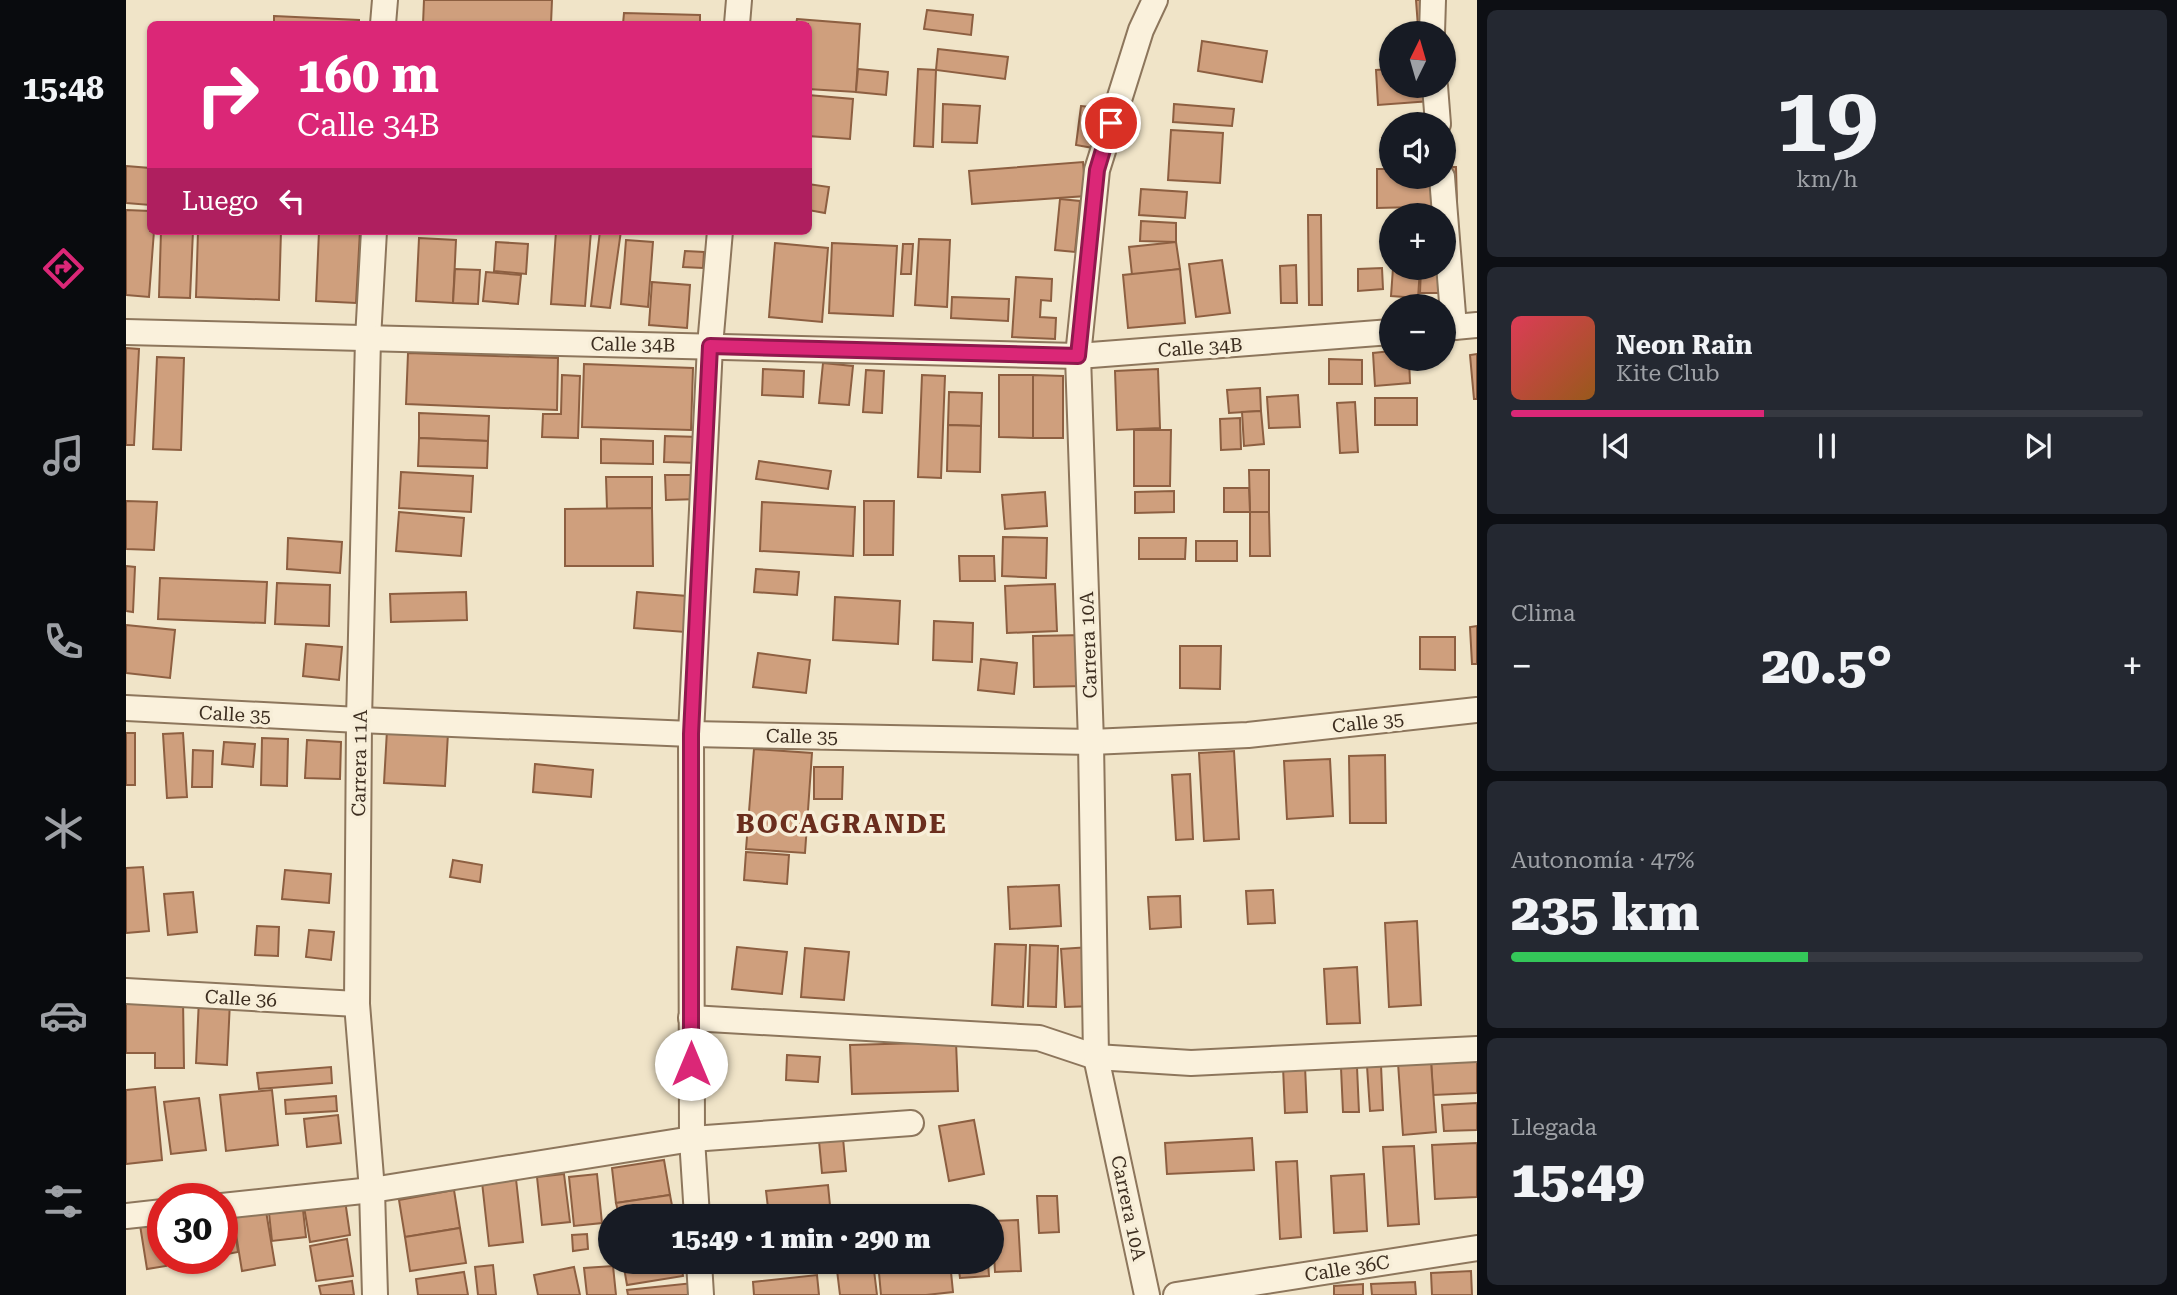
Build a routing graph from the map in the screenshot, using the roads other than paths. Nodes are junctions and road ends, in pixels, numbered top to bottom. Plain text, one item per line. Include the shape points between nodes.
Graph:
1 (385, 0) edge
2 (739, 0) edge
3 (1155, 0) edge
4 (1433, 0) edge
5 (383, 21) edge
6 (737, 21) edge
7 (1432, 21) edge
8 (1444, 189) edge
9 (373, 235) edge
10 (720, 235) edge
11 (1458, 327) edge
12 (126, 332) edge
13 (1379, 333) edge
14 (368, 339) junction
15 (710, 346) junction
16 (1078, 356) junction
17 (126, 708) edge
18 (1477, 710) edge
19 (359, 720) junction
20 (691, 734) junction
21 (1091, 742) junction
22 (126, 991) edge
23 (357, 1004) junction
24 (691, 1018) junction
25 (1477, 1049) edge
26 (1096, 1057) junction
27 (911, 1123) dead end
28 (692, 1139) junction
29 (372, 1190) junction
30 (238, 1204) edge
31 (696, 1204) edge
32 (147, 1214) edge
33 (126, 1216) edge
34 (1477, 1248) edge
35 (700, 1274) edge
36 (375, 1295) edge
37 (701, 1295) edge
38 (1147, 1295) edge
39 (1176, 1295) edge

1 - 5 street
2 - 6 street
3 - 16 street, Carrera 10A via 1141,30 1097,170
4 - 7 street
8 - 11 street
9 - 14 street, Carrera 11A
10 - 15 street
12 - 14 street, Calle 34B
13 - 16 street, Calle 34B
14 - 15 street, Calle 34B
14 - 19 street, Carrera 11A
15 - 16 street, Calle 34B
15 - 20 street
16 - 21 street, Carrera 10A
17 - 19 street, Calle 35
18 - 21 street, Calle 35 via 1248,735
19 - 20 street, Calle 35
19 - 23 street, Carrera 11A
20 - 21 street, Calle 35
20 - 24 street
21 - 26 street, Carrera 10A
22 - 23 street, Calle 36
23 - 29 street, Carrera 11A
24 - 26 street via 1039,1038
24 - 28 street
25 - 26 street via 1191,1063
26 - 38 street, Carrera 10A
27 - 28 street
28 - 29 street
28 - 31 street
29 - 30 street
29 - 36 street, Carrera 11A
32 - 33 street
34 - 39 street, Calle 36C
35 - 37 street

